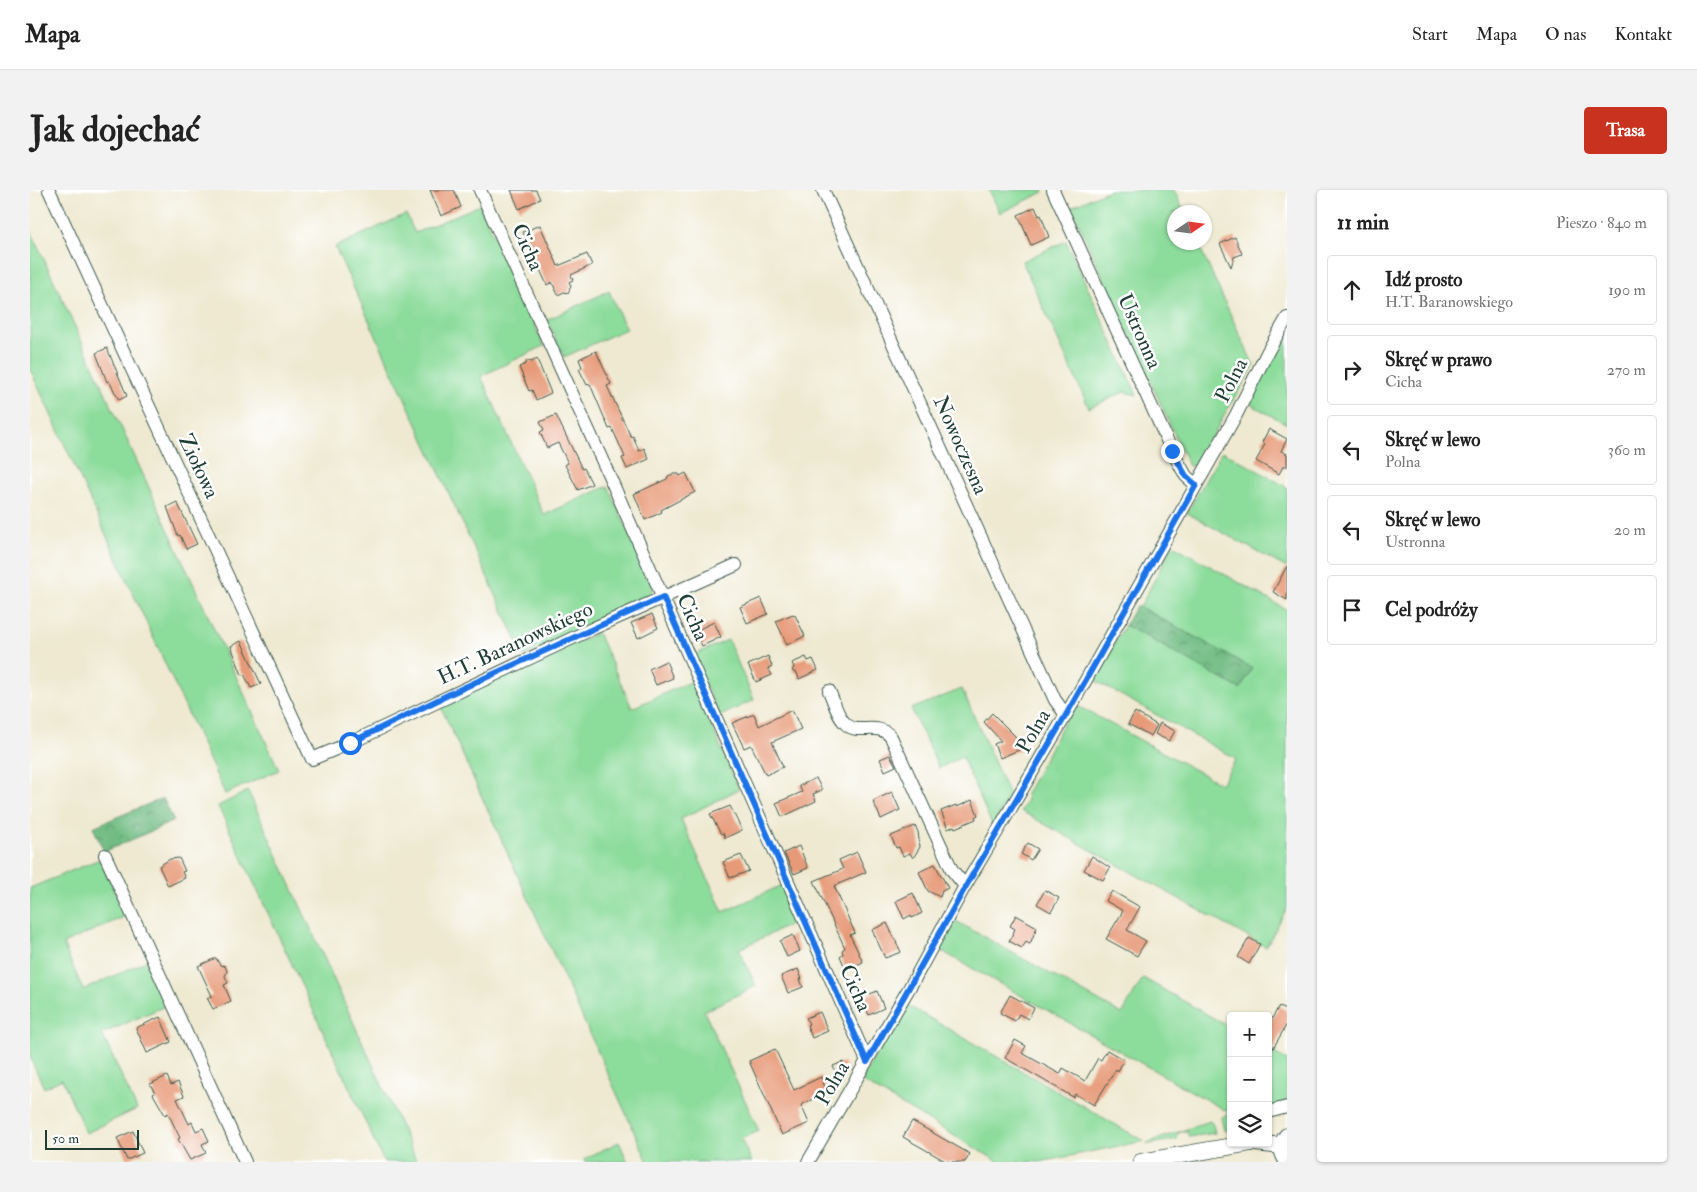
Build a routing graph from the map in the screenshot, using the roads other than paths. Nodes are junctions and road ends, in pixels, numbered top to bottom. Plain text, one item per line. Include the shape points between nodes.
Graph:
1 (49, 190) edge
2 (480, 190) edge
3 (823, 190) edge
4 (1053, 190) edge
5 (1287, 318) edge
6 (1196, 485) junction
7 (736, 565) dead end
8 (663, 597) junction
9 (829, 691) dead end
10 (1066, 715) junction
11 (312, 759) joint
12 (105, 855) dead end
13 (966, 886) junction
14 (867, 1062) junction
15 (1287, 1107) edge
16 (1272, 1111) edge
17 (1272, 1146) edge
18 (1227, 1147) edge
19 (1286, 1148) edge
20 (245, 1162) edge
21 (808, 1162) edge
22 (1141, 1162) edge

1 - 11 street, Ziołowa
2 - 8 street, Cicha
3 - 10 street, Nowoczesna via 1055,700
4 - 6 street, Ustronna via 1172,451 1186,476
5 - 6 street, Polna
6 - 10 street, Polna
7 - 8 street, H.T. Baranowskiego
8 - 11 street, H.T. Baranowskiego
8 - 14 street, Cicha
9 - 13 street via 848,726 880,728 892,737 952,870
10 - 13 street, Polna
12 - 20 street
13 - 14 street, Polna
14 - 21 street, Polna
15 - 16 street
17 - 19 main road
18 - 22 main road

